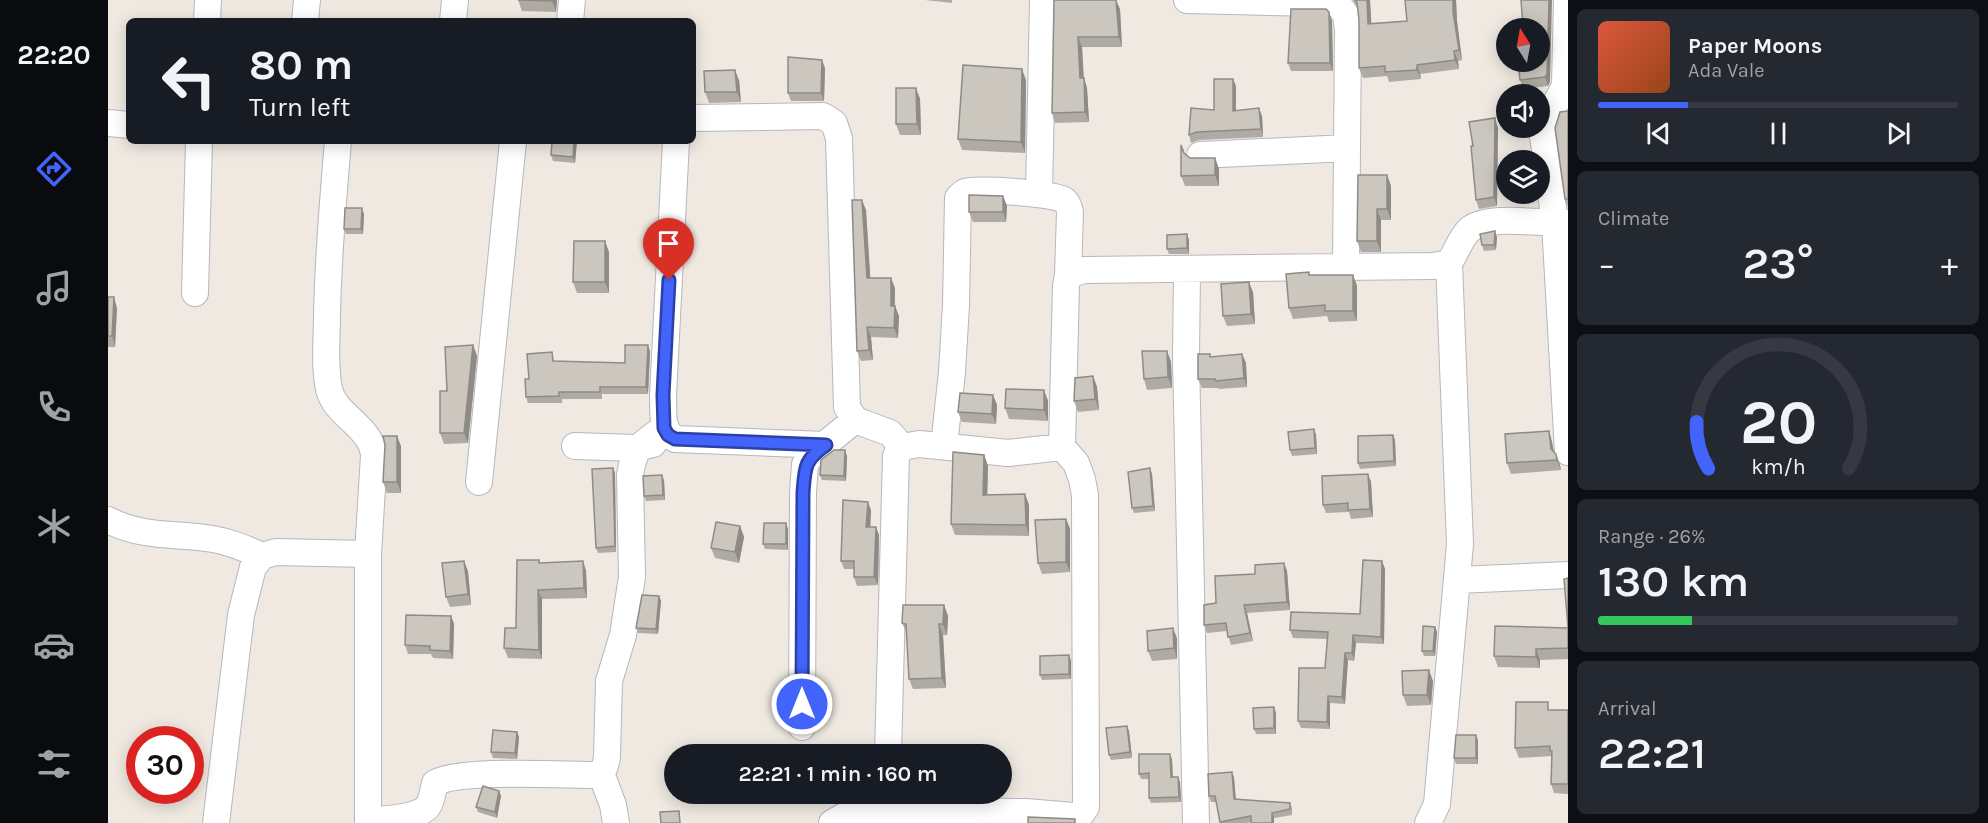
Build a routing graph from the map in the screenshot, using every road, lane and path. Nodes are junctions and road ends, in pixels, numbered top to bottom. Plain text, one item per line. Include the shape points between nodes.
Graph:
1 (208, 0) edge
2 (307, 0) edge
3 (455, 0) edge
4 (572, 0) edge
5 (1043, 0) edge
6 (1187, 0) edge
7 (1324, 0) edge
8 (1335, 0) edge
9 (1567, 0) edge
10 (207, 18) edge
11 (305, 18) edge
12 (453, 18) edge
13 (570, 18) edge
14 (696, 118) edge
15 (108, 123) edge
16 (126, 125) edge
17 (199, 144) edge
18 (338, 144) edge
19 (513, 144) edge
20 (676, 144) edge
21 (1347, 148) junction
22 (1200, 155) edge
23 (1039, 194) junction
24 (1562, 223) edge
25 (1449, 263) junction
26 (1346, 267) junction
27 (1187, 270) junction
28 (1068, 275) junction
29 (195, 293) dead end
30 (855, 420) junction
31 (669, 433) junction
32 (826, 445) junction
33 (575, 446) dead end
34 (944, 446) junction
35 (902, 447) junction
36 (1062, 447) junction
37 (637, 448) junction
38 (1568, 452) edge
39 (479, 482) dead end
40 (108, 520) edge
41 (368, 554) junction
42 (262, 556) junction
43 (1568, 575) edge
44 (1457, 580) junction
45 (802, 727) dead end
46 (888, 744) edge
47 (601, 773) junction
48 (880, 804) edge
49 (903, 804) edge
50 (1025, 818) edge
51 (368, 822) edge
52 (216, 823) edge
53 (616, 823) edge
54 (832, 823) edge
55 (1196, 823) edge
56 (1428, 823) edge

1 - 10 street
2 - 11 street
3 - 12 street
4 - 13 street
5 - 23 street
6 - 7 street
8 - 21 street via 1346,15 1348,31
9 - 24 street via 1565,86 1547,118 1543,136
14 - 30 street via 824,116 834,123 839,138 847,407
15 - 16 street
17 - 29 street
18 - 41 street via 326,363 333,401 373,446
19 - 39 street
20 - 31 street via 663,395
21 - 22 street
21 - 26 street
23 - 28 street via 1062,198 1068,204
23 - 34 street via 975,191 964,192 958,198 956,305
24 - 25 street via 1497,222 1476,226 1464,237
24 - 38 street
25 - 26 street via 1433,267
25 - 44 street via 1460,544
26 - 27 street
27 - 28 street via 1084,270
27 - 55 street
28 - 36 street
30 - 32 street
30 - 35 street via 890,433
31 - 32 street
31 - 37 street
32 - 45 street via 806,464 803,493
33 - 37 street
34 - 35 street
34 - 36 street via 1008,453
35 - 46 street via 894,472
36 - 50 street via 1076,463 1085,495 1087,801 1082,813 1073,816
37 - 47 street via 630,475 633,577 623,635 609,681 607,757
40 - 42 street via 142,533 237,544
41 - 42 street via 276,552
41 - 51 street
42 - 52 street via 253,567 241,615
43 - 44 street
44 - 56 street via 1437,804
47 - 51 street via 450,777 435,783 429,805 422,812
47 - 53 street
48 - 54 street
49 - 50 street

